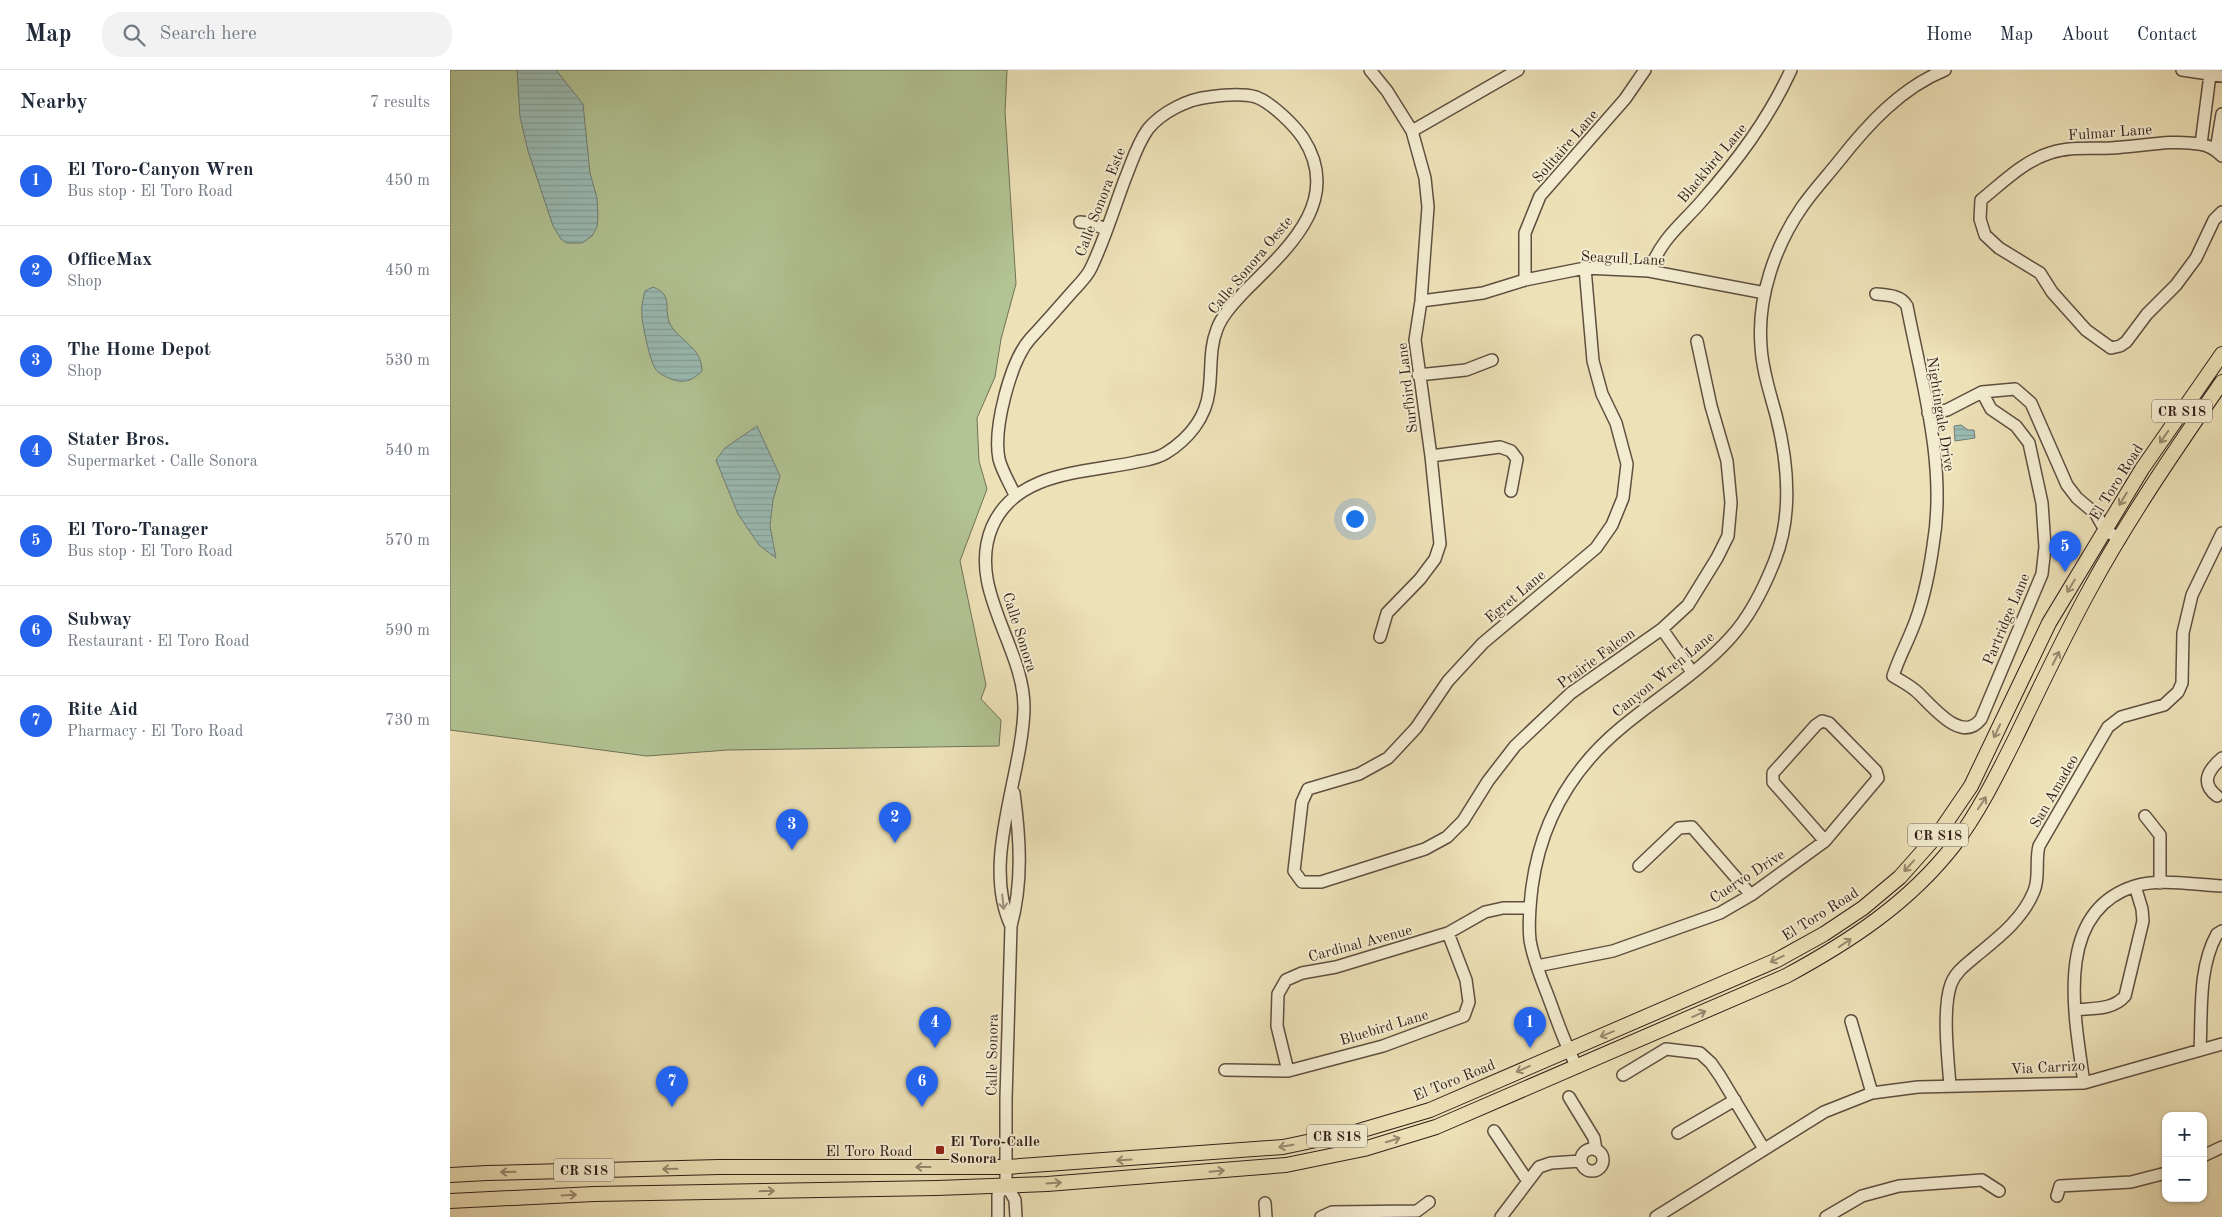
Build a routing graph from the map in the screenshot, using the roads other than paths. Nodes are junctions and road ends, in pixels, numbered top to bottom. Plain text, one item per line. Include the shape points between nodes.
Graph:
1 (1370, 70) edge
2 (1518, 70) edge
3 (1645, 70) edge
4 (1791, 70) edge
5 (1946, 70) edge
6 (2182, 70) edge
7 (1928, 74) edge
8 (2210, 75) junction
9 (2222, 76) edge
10 (1257, 97) joint
11 (2222, 114) edge
12 (2204, 127) junction
13 (2219, 130) junction
14 (1412, 131) junction
15 (2201, 144) junction
16 (2219, 153) edge
17 (2222, 212) edge
18 (1080, 222) dead end
19 (1106, 230) junction
20 (1585, 268) junction
21 (1649, 271) junction
22 (1525, 280) junction
23 (1765, 293) junction
24 (1876, 294) dead end
25 (1420, 302) junction
26 (1696, 341) dead end
27 (2222, 354) edge
28 (1492, 360) dead end
29 (1418, 374) junction
30 (2222, 382) edge
31 (1982, 392) junction
32 (1928, 413) junction
33 (1431, 456) junction
34 (1511, 491) dead end
35 (1015, 495) junction
36 (2105, 530) junction
37 (2222, 533) edge
38 (2120, 538) junction
39 (1662, 629) junction
40 (1380, 637) dead end
41 (1692, 672) junction
42 (1893, 676) joint
43 (2222, 758) edge
44 (1013, 786) junction
45 (2216, 796) dead end
46 (2145, 816) dead end
47 (1825, 841) junction
48 (1019, 842) junction
49 (1002, 848) junction
50 (1639, 866) dead end
51 (1302, 882) joint
52 (2160, 883) junction
53 (2135, 886) junction
54 (2222, 886) edge
55 (1751, 895) junction
56 (1529, 908) junction
57 (1011, 926) junction
58 (2222, 931) edge
59 (1448, 933) junction
60 (1537, 966) junction
61 (2075, 1010) junction
62 (1851, 1021) dead end
63 (2222, 1044) edge
64 (1568, 1050) junction
65 (2200, 1050) junction
66 (1577, 1067) junction
67 (1225, 1070) dead end
68 (1288, 1070) junction
69 (1622, 1075) dead end
70 (2084, 1083) junction
71 (1950, 1086) junction
72 (1872, 1093) junction
73 (1569, 1097) dead end
74 (1735, 1100) junction
75 (1494, 1131) dead end
76 (1678, 1133) dead end
77 (2222, 1147) edge
78 (1764, 1149) junction
79 (1596, 1150) junction
80 (2207, 1154) edge
81 (1582, 1161) junction
82 (1007, 1167) junction
83 (2162, 1174) edge
84 (450, 1175) edge
85 (1527, 1180) junction
86 (1006, 1184) junction
87 (1999, 1191) dead end
88 (2057, 1196) dead end
89 (450, 1201) edge
90 (1429, 1202) dead end
91 (1265, 1203) dead end
92 (998, 1217) edge
93 (1016, 1217) edge
94 (1266, 1217) edge
95 (1321, 1217) edge
96 (1501, 1217) edge
97 (1656, 1217) edge
98 (1826, 1217) edge

1 - 14 street, Surfbird Lane
2 - 14 street
3 - 22 street, Solitaire Lane via 1626,99 1540,196 1525,233
4 - 21 street, Blackbird Lane via 1754,138 1663,242
5 - 7 street, Canyon Wren Lane
6 - 8 street
7 - 23 street, Canyon Wren Lane via 1868,126 1802,207 1782,243
8 - 9 street
8 - 12 street
10 - 19 street, Calle Sonora Este via 1226,94 1196,98 1151,125 1138,144
10 - 35 street, Calle Sonora Oeste via 1287,118 1311,151 1317,175 1315,200 1303,229 1235,302 1218,326 1204,412 1185,439 1162,456 1054,477
11 - 13 street
12 - 13 street
12 - 15 street
13 - 16 street
14 - 25 street, Surfbird Lane via 1425,178 1428,207
15 - 16 street
15 - 17 street, Fulmar Lane via 2074,148 2050,153 2028,164 1981,200 1980,219 1985,236 2040,273 2086,330 2111,348 2126,342 2147,314 2176,285 2196,258 2214,220
18 - 19 street
19 - 35 street, Calle Sonora Este via 1090,272 1026,344 1009,381 999,423 999,459
20 - 21 street, Seagull Lane
20 - 22 street, Seagull Lane
20 - 51 street, Egret Lane via 1593,362 1602,394 1616,423 1627,464 1623,498 1612,525 1596,548 1483,643 1388,758 1359,774 1308,789 1302,802 1294,871
21 - 23 street, Seagull Lane
22 - 25 street, Seagull Lane via 1483,293
23 - 41 street, Canyon Wren Lane via 1762,359 1785,461 1787,499 1782,538 1766,582 1747,617 1730,638
24 - 32 street, Nightingale Drive via 1905,302
25 - 29 street, Surfbird Lane via 1415,340
26 - 39 street, Prairie Falcon via 1727,461 1732,503 1728,536 1717,558 1688,605
27 -> 36 main road, El Toro Road / CR S18 via 2142,468
28 - 29 street via 1466,370
29 - 33 street, Surfbird Lane
30 - 38 main road, CR S18
31 - 32 street via 1947,410
31 - 36 street via 2015,389 2031,403 2067,485 2096,514
31 - 42 street, Partridge Lane via 1990,408 2016,426 2028,443 2042,504 2043,570 1981,719 1970,728 1949,721 1915,690
32 - 42 street, Nightingale Drive via 1936,464 1934,545 1919,610
33 - 34 street via 1500,447 1511,451 1517,460
33 - 40 street, Surfbird Lane via 1440,544 1435,559 1420,579 1387,613
35 - 44 street, Calle Sonora via 991,528 985,560 986,580 1019,672 1024,708
36 - 38 street
36 -> 64 main road, El Toro Road / CR S18 via 2049,622 1971,786 1939,833 1900,877 1863,908 1777,960
37 - 71 street, San Amadeo via 2192,596 2183,633 2182,683 2178,692 2164,705 2121,717 2108,727 2039,846 2037,880 2025,908 2005,932 1958,971 1952,982 1947,998
66 -> 38 main road, CR S18 via 1786,976 1875,923 1912,890 1953,846 1986,797 2090,589
39 - 41 street
39 - 51 street, Prairie Falcon via 1571,693 1514,746 1463,821 1447,837 1425,849 1321,882
41 - 56 street, Canyon Wren Lane via 1619,729 1584,762 1557,803 1541,842
43 - 45 street via 2206,778
44 - 48 street, Calle Sonora
44 - 49 street, Calle Sonora
46 - 52 street via 2160,835
47 - 47 street, Cuervo Drive via 1878,778 1876,771 1829,723 1822,721 1772,777
47 - 55 street, Cuervo Drive
48 - 49 street
48 - 57 street, Calle Sonora via 1020,876
49 -> 57 street, Calle Sonora via 1001,884 1004,910
50 - 55 street via 1679,828 1692,827
52 - 53 street
52 - 54 street
53 - 61 street via 2100,905 2087,923 2074,970
53 - 61 street via 2143,922 2125,996 2112,1006
55 - 60 street, Cuervo Drive via 1720,913 1613,951
56 - 59 street, Cardinal Avenue via 1485,912
56 - 60 street, Canyon Wren Lane via 1530,939
57 - 82 street, Calle Sonora
58 - 65 street via 2210,946 2203,982
59 - 68 street, Cardinal Avenue via 1286,980 1278,994 1277,1026
59 - 68 street, Bluebird Lane via 1466,980 1469,1002 1464,1016 1383,1046
60 - 64 street, Canyon Wren Lane
61 - 70 street
62 - 72 street
63 - 65 street, Via Carrizo
64 - 66 street, Canyon Wren Lane
64 -> 82 main road, El Toro Road / CR S18 via 1430,1110 1359,1131 1292,1145
65 - 70 street, Via Carrizo
86 -> 66 main road, CR S18 via 1076,1182 1295,1163 1364,1149 1436,1127
67 - 68 street, Bluebird Lane
69 - 74 street via 1666,1049 1700,1053 1711,1063
70 - 71 street, Via Carrizo
71 - 72 street, Via Carrizo via 1918,1086
72 - 78 street, Via Carrizo via 1824,1112
73 - 79 street via 1594,1138
74 - 76 street
74 - 78 street
75 - 85 street
77 - 80 street
78 - 97 street, Via Carrizo
79 - 81 street via 1584,1153
79 - 81 street via 1602,1156 1601,1168 1589,1171
81 - 85 street via 1545,1164
82 -> 84 main road, El Toro Road / CR S18 via 709,1168
82 - 86 street, Calle Sonora
83 - 88 street via 2131,1182 2060,1186
85 - 96 street
89 -> 86 main road, CR S18 via 594,1194
86 - 92 street, Calle Sonora via 998,1195
86 - 93 street, Calle Sonora via 1015,1200
87 - 98 street via 1982,1180 1899,1186 1862,1196
90 - 95 street via 1417,1211 1332,1212
91 - 94 street

